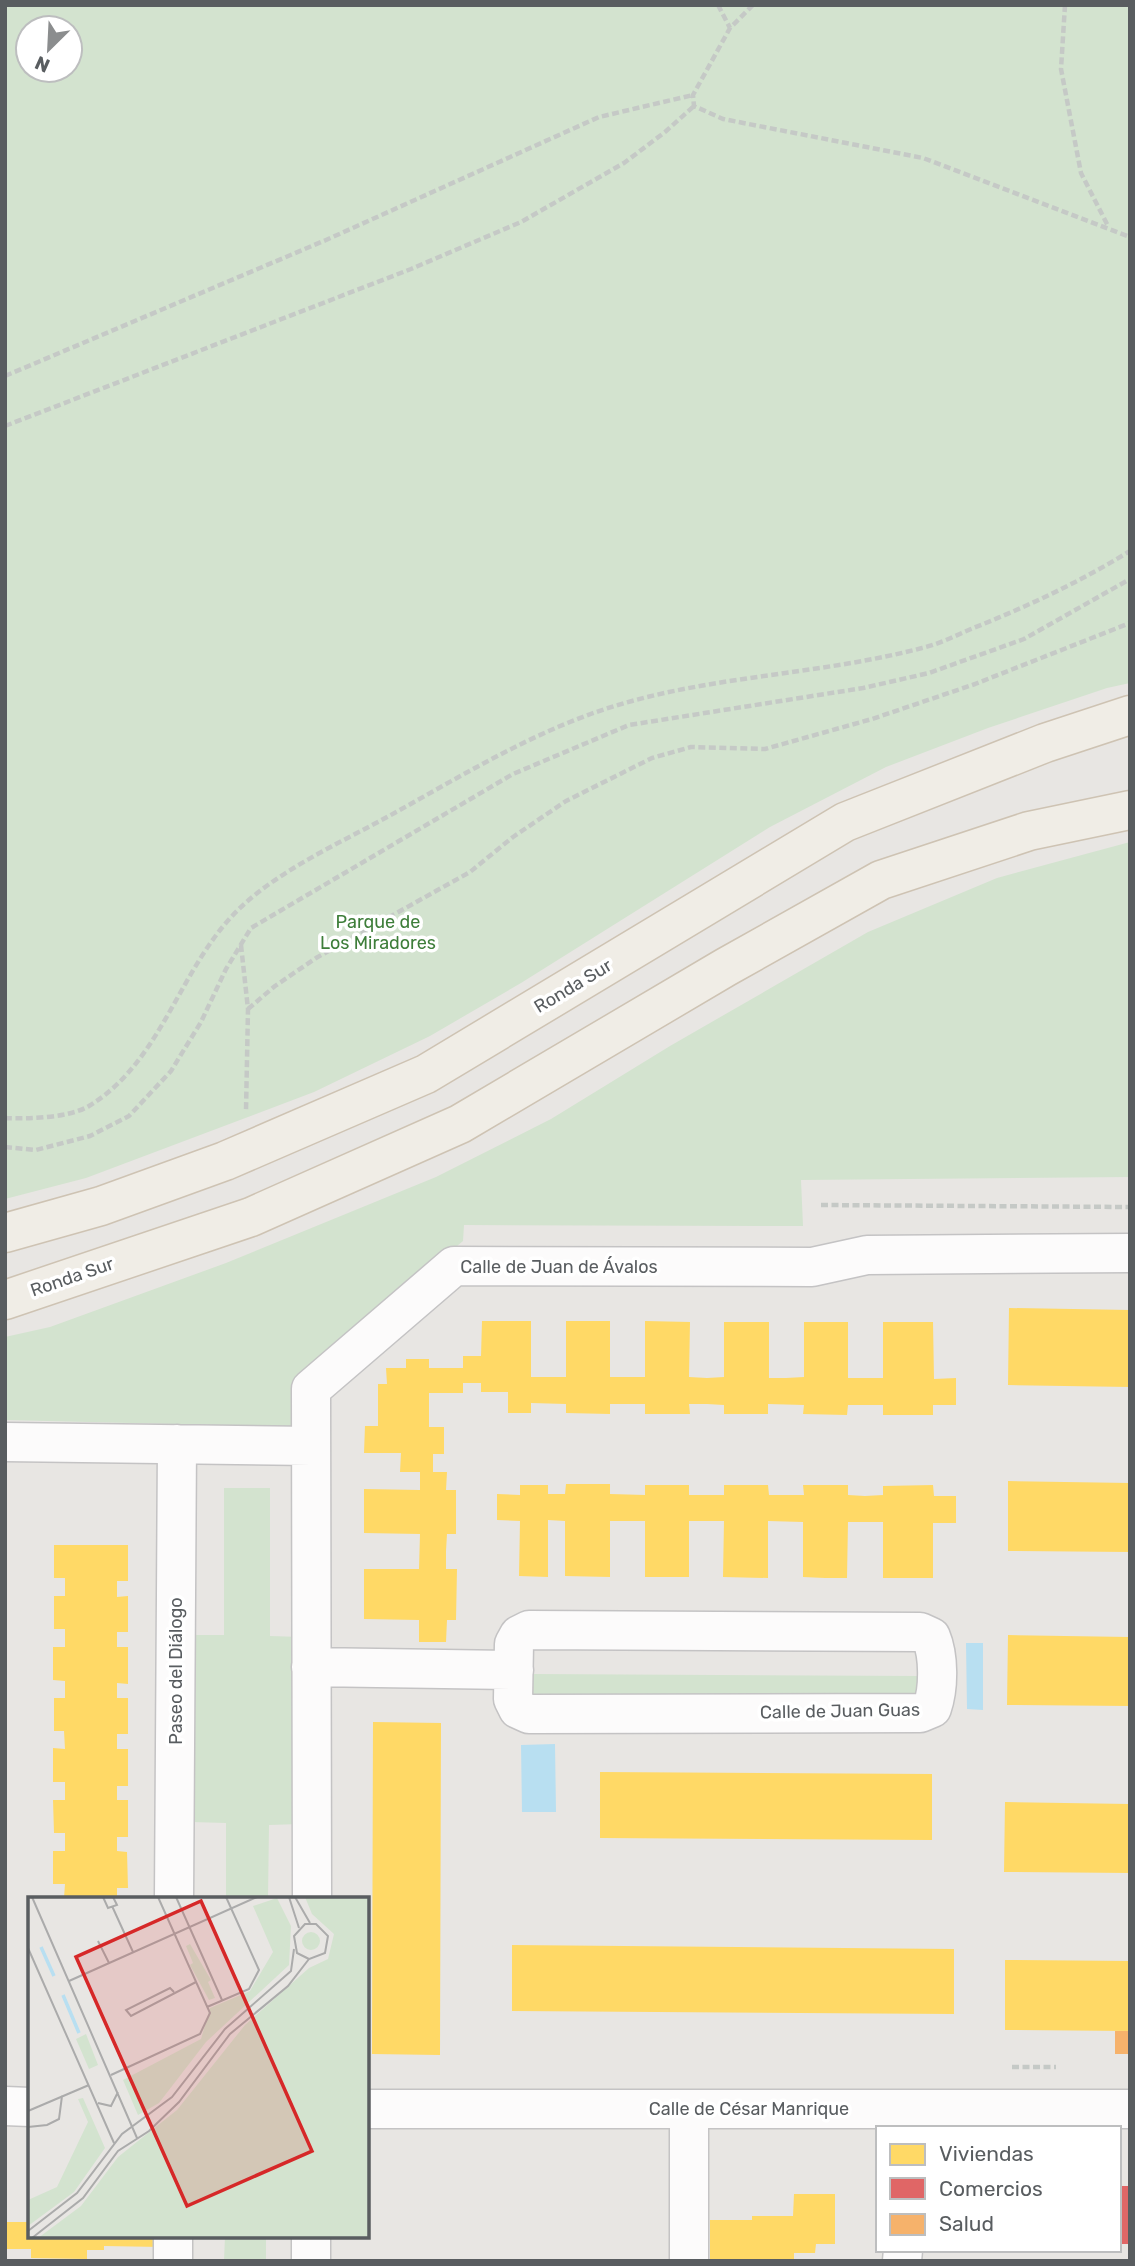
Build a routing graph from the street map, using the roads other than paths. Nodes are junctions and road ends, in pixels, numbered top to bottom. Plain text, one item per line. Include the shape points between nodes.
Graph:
1 (1130, 715) edge
2 (1130, 810) edge
3 (5, 1233) edge
4 (1130, 1253) edge
5 (5, 1300) edge
6 (5, 1442) edge
7 (177, 1444) junction
8 (311, 1446) junction
9 (311, 1667) junction
10 (514, 1670) junction
11 (174, 1897) edge
12 (312, 1897) edge
13 (5, 2106) edge
14 (28, 2107) edge
15 (369, 2109) edge
16 (689, 2109) junction
17 (1130, 2109) edge
18 (907, 2119) edge
19 (173, 2238) edge
20 (311, 2238) edge
21 (173, 2261) edge
22 (311, 2261) edge
23 (689, 2261) edge

1 - 3 main road, Ronda Sur via 1045,743 845,822 426,1074 225,1161 101,1206
2 - 5 main road, Ronda Sur via 1030,831 881,880 460,1124 251,1217
4 - 8 street, Calle de Juan de Ávalos via 867,1255 812,1267 454,1265 311,1389
6 - 7 street
7 - 8 street
7 - 11 street, Paseo del Diálogo
8 - 9 street
9 - 10 street
9 - 12 street
10 - 10 street, Calle de Juan Guas via 513,1699 517,1709 529,1714 920,1713 932,1708 936,1697 936,1648 931,1637 920,1632 529,1630 514,1644
13 - 14 street
15 - 16 street, Calle de César Manrique
16 - 18 street, Calle de César Manrique
16 - 23 street
17 - 18 street, Calle de César Manrique
19 - 21 street
20 - 22 street

